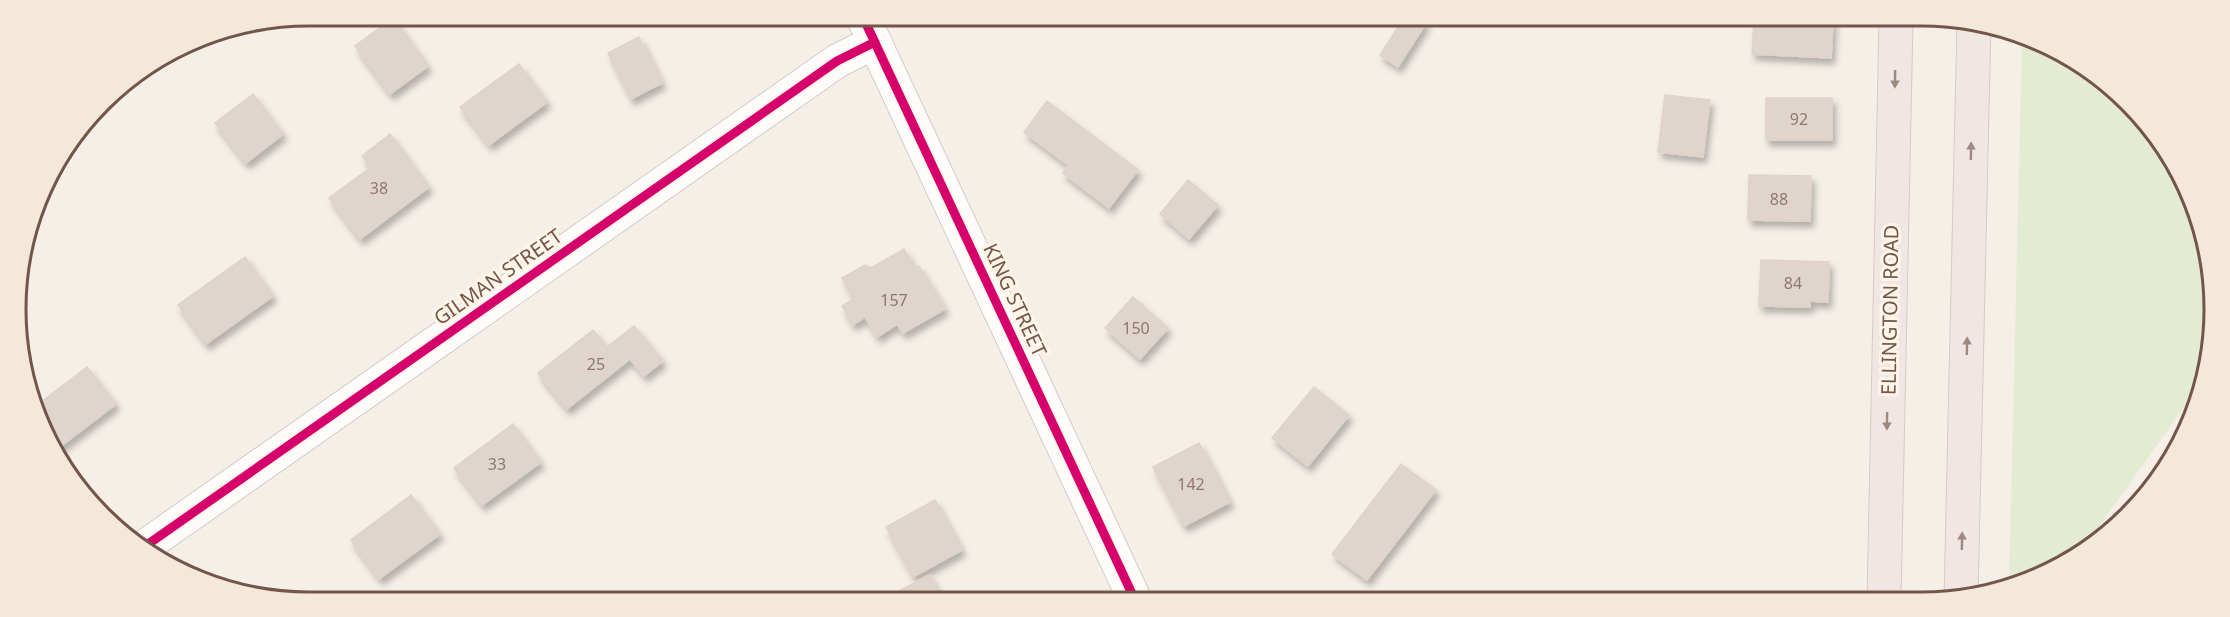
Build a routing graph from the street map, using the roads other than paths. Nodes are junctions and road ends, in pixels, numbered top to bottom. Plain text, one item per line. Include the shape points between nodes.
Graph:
1 (1896, 26) edge
2 (869, 30) edge
3 (1974, 30) edge
4 (150, 543) edge
5 (1961, 588) edge
6 (1131, 592) edge
7 (1884, 592) edge

1 -> 7 highway, ELLINGTON ROAD
2 - 4 street, GILMAN STREET via 837,61
2 - 6 street, KING STREET
5 -> 3 highway

